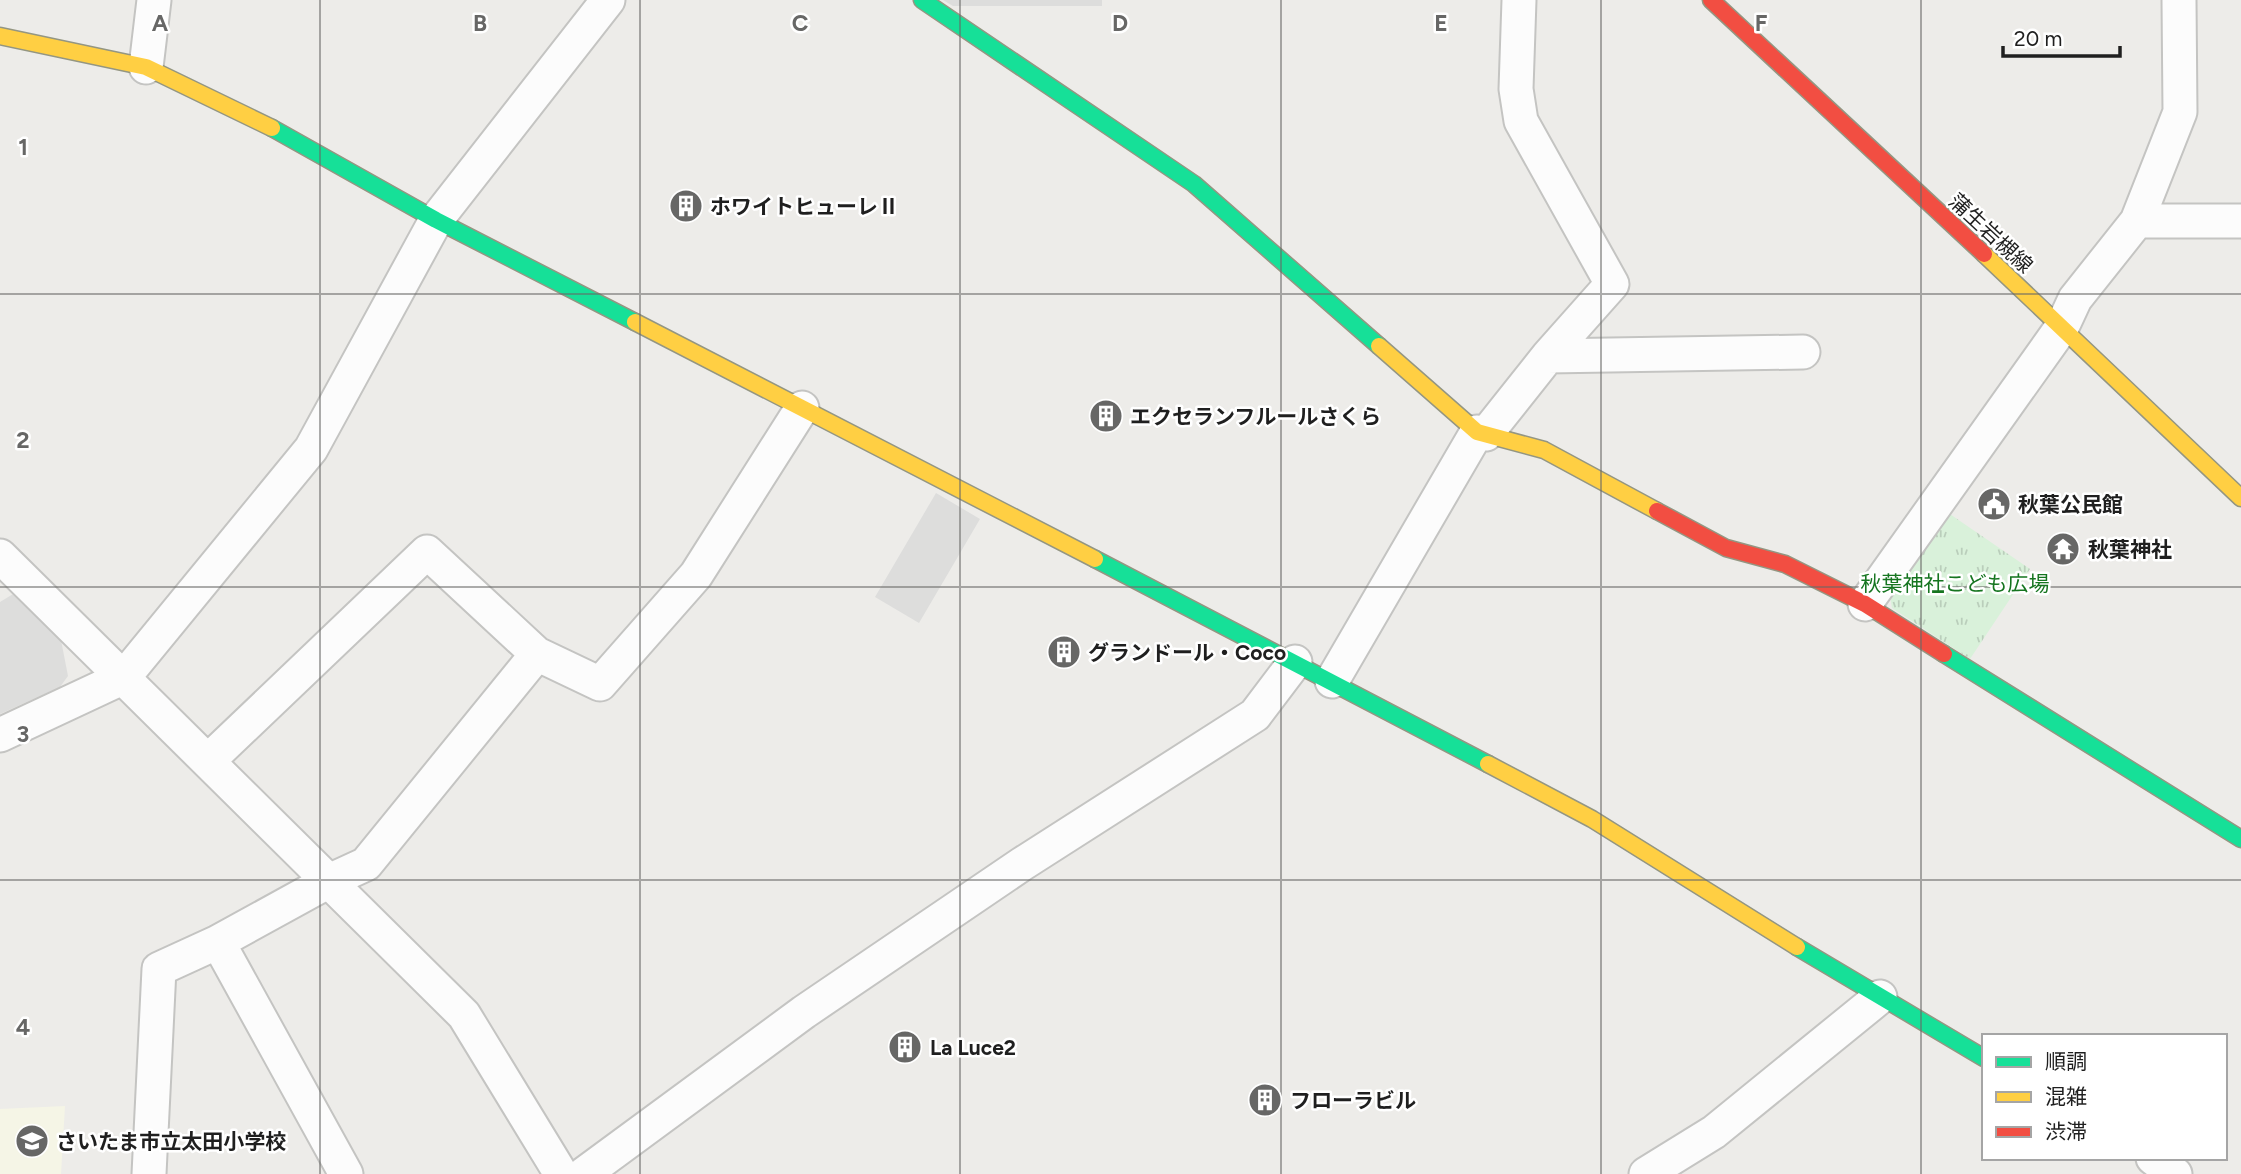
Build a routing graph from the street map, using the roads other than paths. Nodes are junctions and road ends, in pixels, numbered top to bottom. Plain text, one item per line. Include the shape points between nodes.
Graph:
1 (154, 0) edge
2 (608, 0) edge
3 (922, 0) edge
4 (1519, 0) edge
5 (1711, 0) edge
6 (2179, 0) edge
7 (0, 36) edge
8 (146, 67) junction
9 (436, 220) junction
10 (2137, 221) junction
11 (2241, 221) edge
12 (2062, 327) junction
13 (1803, 352) dead end
14 (1548, 356) junction
15 (802, 408) junction
16 (1481, 433) junction
17 (2241, 498) edge
18 (0, 556) edge
19 (1865, 604) junction
20 (537, 654) junction
21 (1295, 662) junction
22 (124, 677) junction
23 (1332, 681) junction
24 (0, 735) edge
25 (208, 761) junction
26 (2241, 839) edge
27 (329, 881) junction
28 (218, 942) junction
29 (1880, 997) junction
30 (1982, 1057) edge
31 (2156, 1160) edge
32 (149, 1174) edge
33 (346, 1174) edge
34 (561, 1174) edge
35 (584, 1174) edge
36 (1646, 1174) edge
37 (2175, 1174) edge

1 - 8 street
2 - 9 street
3 - 16 street via 1194,184
4 - 14 street via 1516,89 1521,121 1612,284
5 - 12 street, 蒲生岩槻線
6 - 10 street via 2180,112
7 - 8 street
8 - 9 street via 275,131
9 - 15 street
9 - 22 street via 311,449
10 - 11 street
10 - 12 street via 2075,299
12 - 17 street, 蒲生岩槻線
12 - 19 street
13 - 14 street
14 - 16 street
15 - 20 street via 696,575 600,684
15 - 21 street
16 - 19 street via 1544,450 1726,548 1785,564
16 - 23 street
18 - 22 street
19 - 26 street
20 - 25 street via 427,552
20 - 27 street via 366,864
21 - 23 street
21 - 35 street via 1255,715 1022,864 795,1018
22 - 24 street
22 - 25 street
23 - 29 street via 1592,819
25 - 27 street
27 - 28 street
27 - 34 street via 464,1015
28 - 32 street via 159,969
28 - 33 street
29 - 30 street
29 - 36 street via 1714,1132
31 - 37 street

